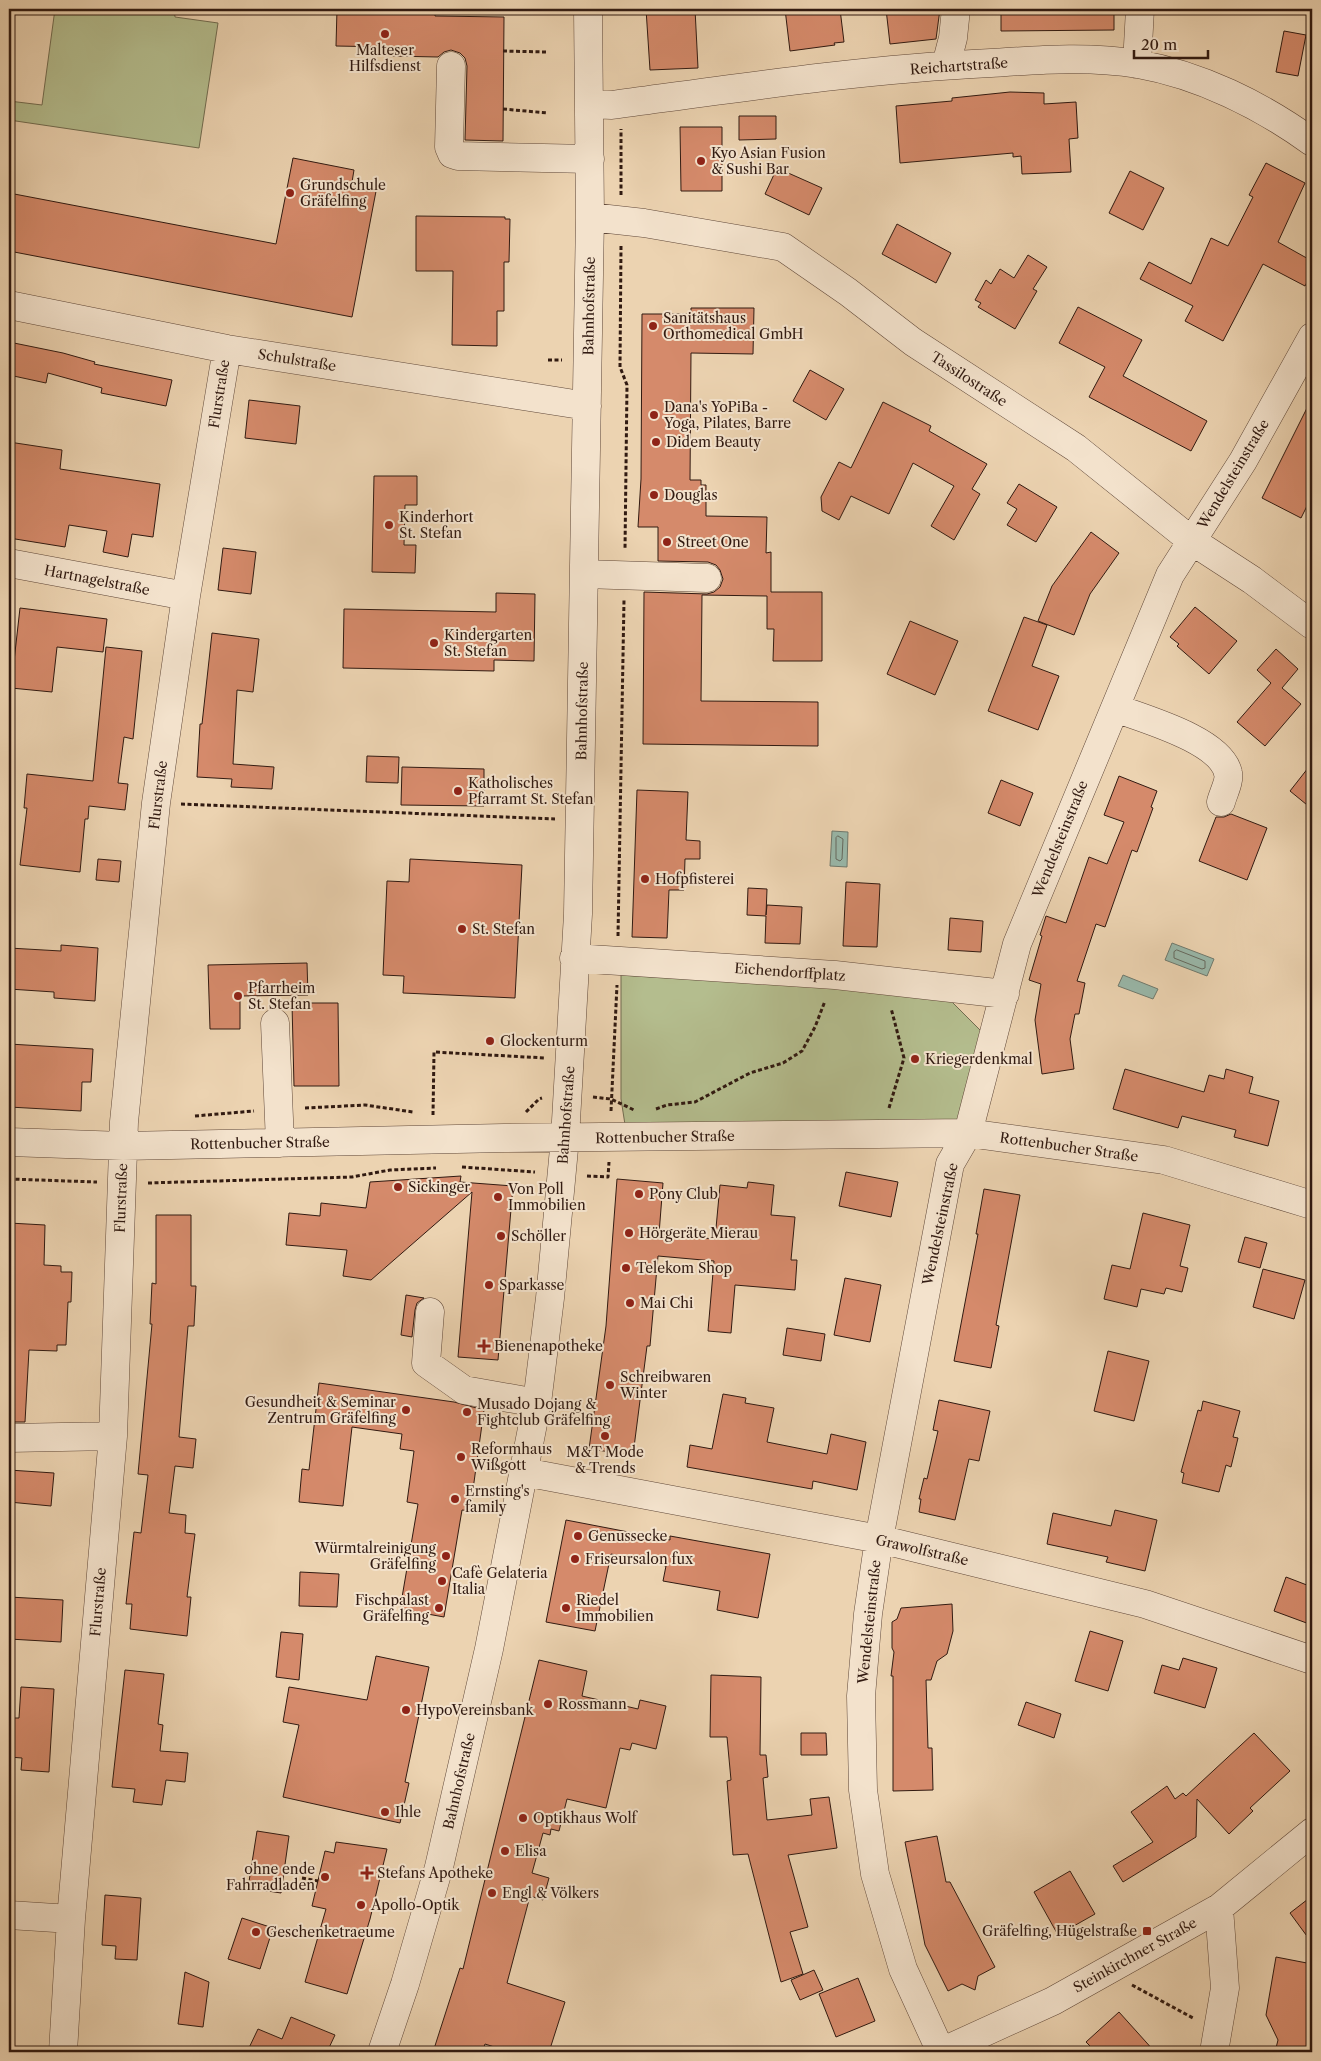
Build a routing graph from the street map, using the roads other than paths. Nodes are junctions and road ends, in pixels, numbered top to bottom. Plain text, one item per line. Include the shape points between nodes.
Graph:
1 (588, 9) edge
2 (956, 9) edge
3 (1140, 9) edge
4 (1137, 64) junction
5 (946, 65) junction
6 (451, 66) dead end
7 (589, 104) junction
8 (1312, 142) edge
9 (590, 159) junction
10 (590, 217) junction
11 (9, 305) edge
12 (1312, 337) edge
13 (227, 349) junction
14 (587, 406) junction
15 (1192, 541) junction
16 (9, 563) edge
17 (584, 574) junction
18 (707, 578) dead end
19 (186, 596) junction
20 (1312, 625) edge
21 (1115, 708) junction
22 (1221, 802) dead end
23 (574, 958) junction
24 (1005, 994) junction
25 (275, 1023) dead end
26 (968, 1133) junction
27 (565, 1138) junction
28 (9, 1142) edge
29 (280, 1143) junction
30 (123, 1146) junction
31 (1312, 1205) edge
32 (430, 1312) dead end
33 (537, 1403) junction
34 (113, 1436) junction
35 (9, 1438) edge
36 (524, 1472) junction
37 (878, 1540) junction
38 (1312, 1660) edge
39 (1312, 1832) edge
40 (1219, 1908) junction
41 (9, 1915) edge
42 (71, 1919) junction
43 (1216, 2042) edge
44 (63, 2052) edge
45 (382, 2052) edge
46 (941, 2052) edge

1 - 7 street, Bahnhofstraße
2 - 5 street
3 - 4 street
4 - 5 street, Reichartstraße via 1033,61
4 - 8 street, Reichartstraße via 1197,80 1239,98 1283,120
5 - 7 street, Reichartstraße
6 - 9 street via 452,154
7 - 9 street, Bahnhofstraße
9 - 10 street, Bahnhofstraße
10 - 14 street, Bahnhofstraße
10 - 15 street, Tassilostraße via 783,247 913,342 1076,448
11 - 13 street, Schulstraße
12 - 15 street, Wendelsteinstraße via 1243,462
13 - 14 street, Schulstraße
13 - 19 street, Flurstraße
14 - 17 street, Bahnhofstraße
15 - 20 street, Tassilostraße
15 - 21 street, Wendelsteinstraße via 1170,575
16 - 19 street, Hartnagelstraße
17 - 18 street
17 - 23 street, Bahnhofstraße
19 - 30 street, Flurstraße via 156,803
21 - 22 street via 1191,737 1210,748 1224,761 1229,775
21 - 24 street, Wendelsteinstraße via 1017,944
23 - 24 street, Eichendorffplatz via 835,975
23 - 27 street, Bahnhofstraße
24 - 26 street, Wendelsteinstraße
25 - 29 street
26 - 27 street, Rottenbucher Straße
26 - 31 street, Rottenbucher Straße via 1164,1160
26 - 37 street, Wendelsteinstraße via 950,1164
27 - 29 street, Rottenbucher Straße via 436,1123
27 - 33 street, Bahnhofstraße
28 - 30 street, Rottenbucher Straße
29 - 30 street, Rottenbucher Straße
30 - 34 street, Flurstraße
32 - 33 street via 426,1363 464,1390
33 - 36 street, Bahnhofstraße
34 - 35 street
34 - 42 street, Flurstraße
36 - 37 street, Grawolfstraße
36 - 45 street, Bahnhofstraße via 490,1649 442,1858 406,1984
37 - 38 street, Grawolfstraße via 1145,1604
37 - 46 street, Wendelsteinstraße via 861,1696 863,1790 875,1874 900,1960
39 - 40 street, Steinkirchner Straße
40 - 43 street via 1225,1988
40 - 46 street, Steinkirchner Straße via 1052,2001
41 - 42 street
42 - 44 street, Flurstraße

